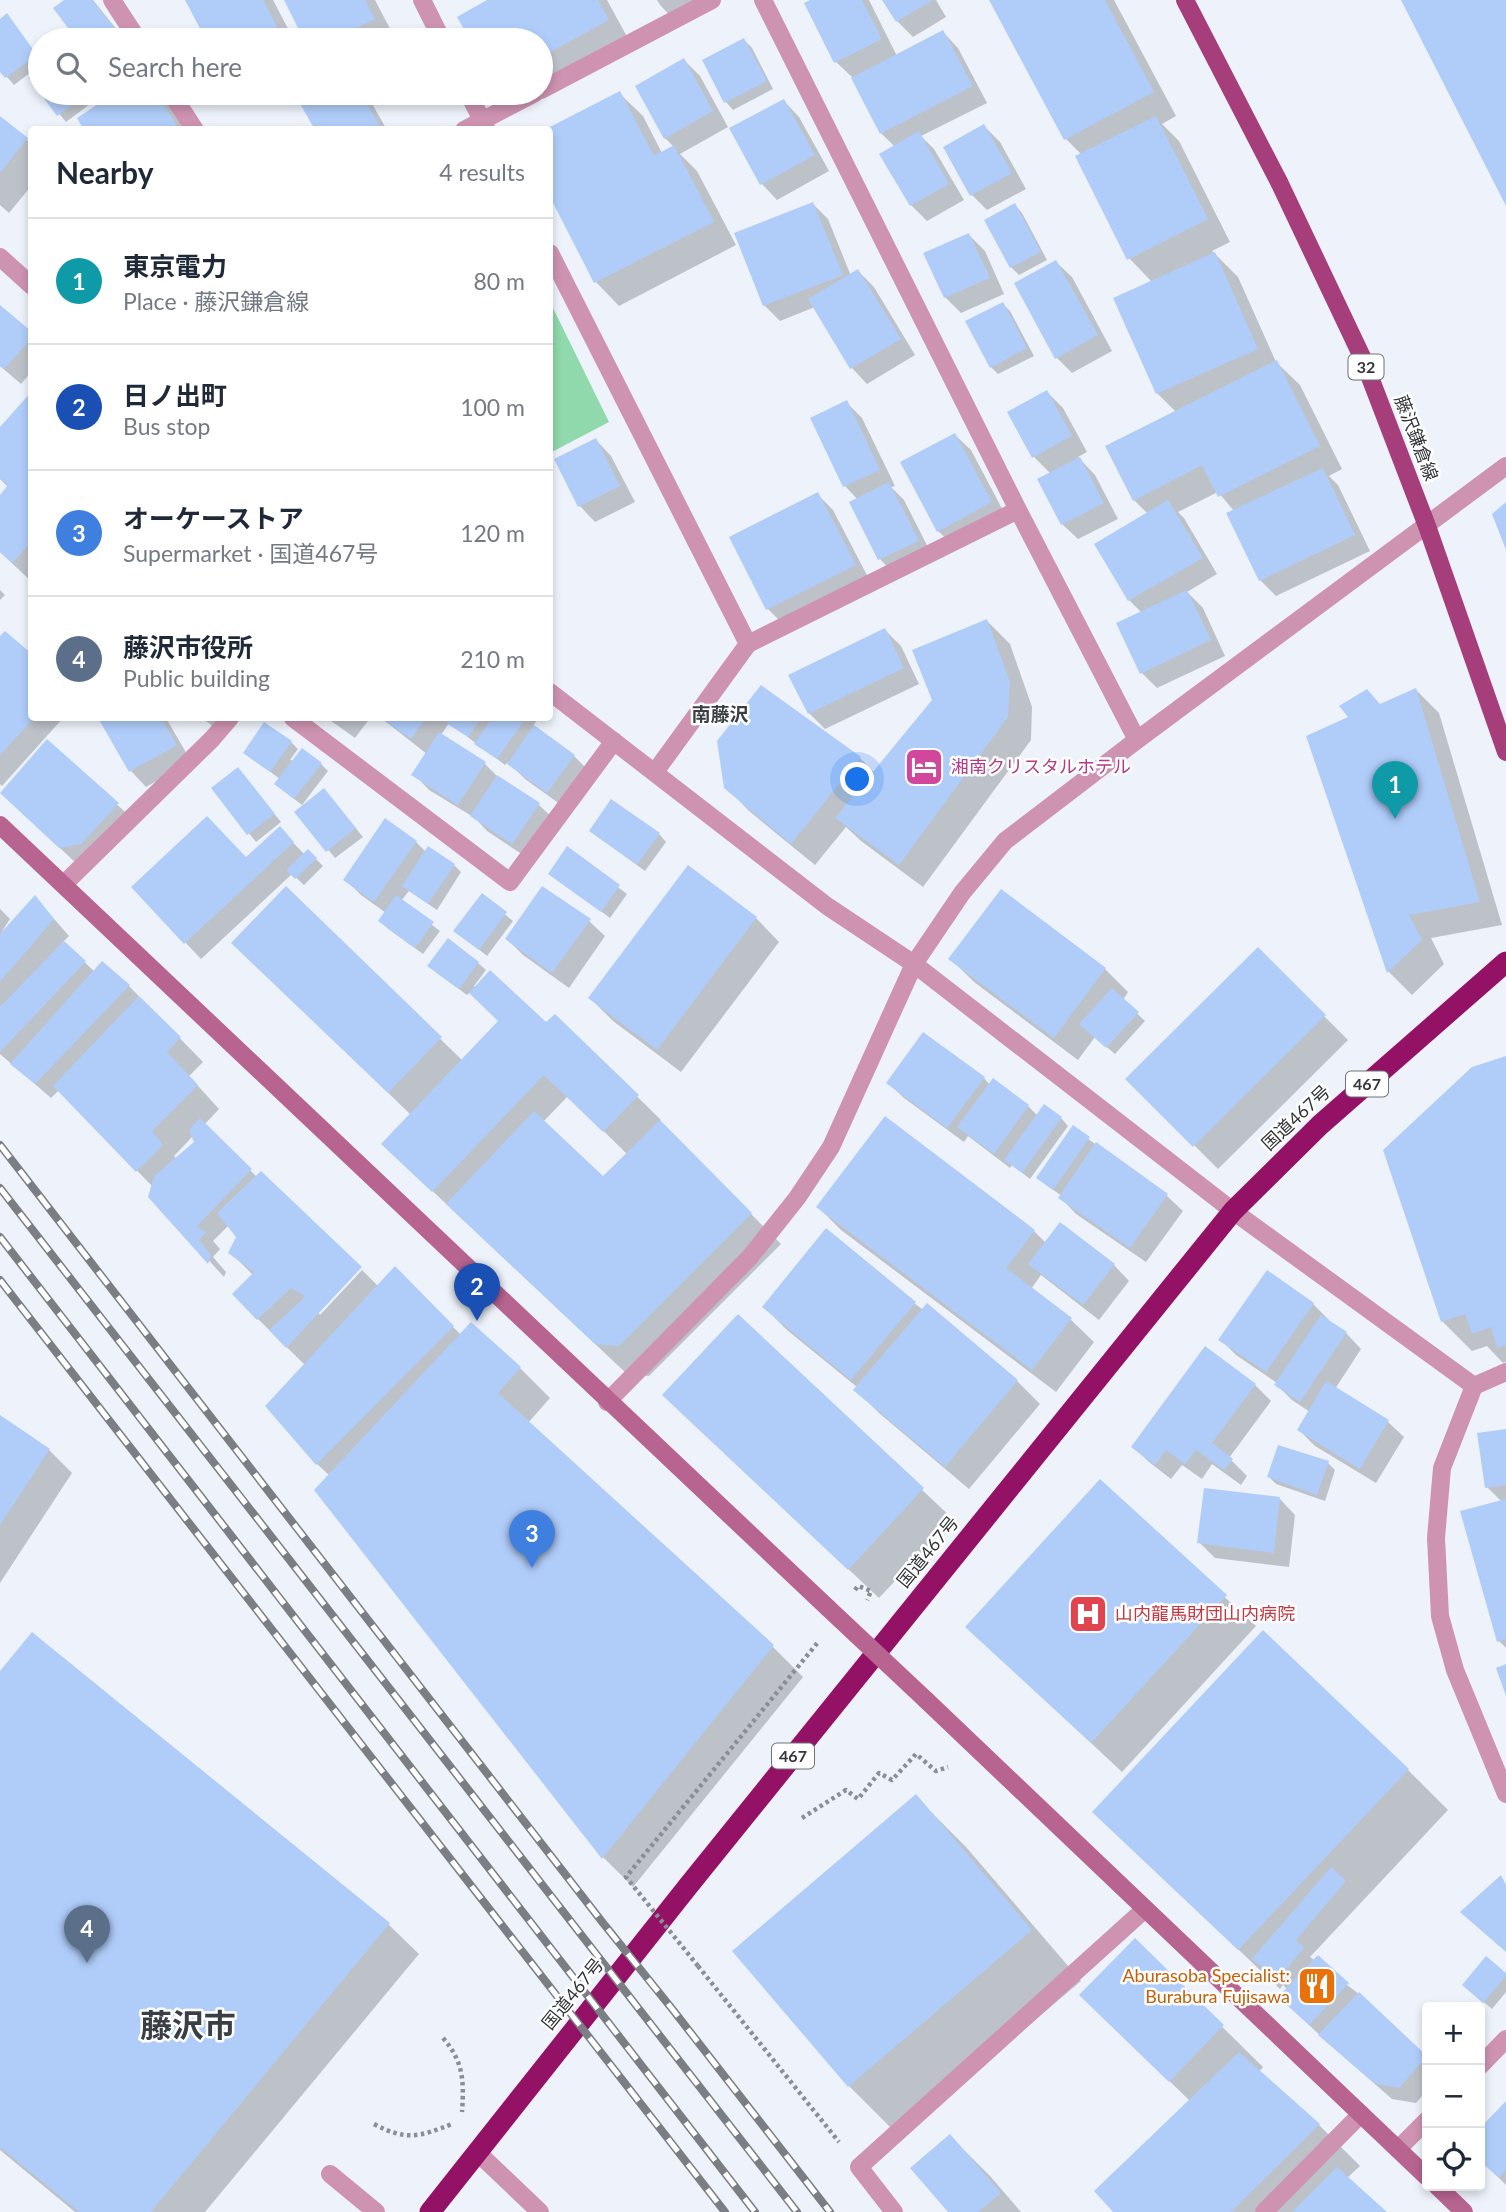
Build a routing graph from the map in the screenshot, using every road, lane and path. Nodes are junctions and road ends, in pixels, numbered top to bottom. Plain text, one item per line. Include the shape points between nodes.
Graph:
1 (112, 0) edge
2 (422, 0) edge
3 (712, 0) edge
4 (762, 0) edge
5 (1185, 0) edge
6 (130, 28) edge
7 (436, 28) edge
8 (553, 84) edge
9 (179, 105) edge
10 (474, 105) edge
11 (516, 105) edge
12 (484, 125) edge
13 (192, 126) edge
14 (0, 257) edge
15 (553, 259) edge
16 (28, 282) edge
17 (1506, 466) edge
18 (1018, 510) junction
19 (1427, 526) junction
20 (748, 644) junction
21 (553, 694) edge
22 (227, 721) edge
23 (297, 721) edge
24 (1137, 740) junction
25 (614, 741) junction
26 (1506, 752) edge
27 (655, 772) junction
28 (0, 825) edge
29 (64, 884) junction
30 (1506, 962) edge
31 (914, 964) junction
32 (1233, 1211) junction
33 (1506, 1372) edge
34 (1474, 1386) junction
35 (607, 1402) junction
36 (833, 1613) junction
37 (904, 1767) dead end
38 (1506, 1794) edge
39 (802, 1818) dead end
40 (1145, 1909) junction
41 (443, 2038) dead end
42 (1506, 2039) edge
43 (1481, 2065) edge
44 (462, 2112) dead end
45 (1361, 2114) junction
46 (374, 2124) dead end
47 (452, 2124) dead end
48 (1422, 2125) edge
49 (1398, 2149) junction
50 (477, 2152) junction
51 (859, 2167) junction
52 (1422, 2172) edge
53 (330, 2174) dead end
54 (1442, 2191) edge
55 (376, 2212) edge
56 (430, 2212) edge
57 (540, 2212) edge
58 (894, 2212) edge
59 (1264, 2212) edge
60 (1464, 2212) edge

1 - 6 street
2 - 7 street
3 - 8 street
4 - 18 street
5 - 19 main road, 藤沢鎌倉線 / 32 via 1363,359
9 - 13 street
10 - 12 street
11 - 12 street
14 - 16 street
15 - 20 street
17 - 19 street
18 - 20 street
18 - 24 street
19 - 24 street
19 - 26 main road, 藤沢鎌倉線 / 32
20 - 27 street
21 - 25 street
22 - 29 street
23 - 25 street via 510,882
24 - 31 street via 1005,841 962,893
25 - 27 street
27 - 31 street via 827,906
28 - 29 street
29 - 35 street
30 - 32 highway, 国道467号 / 467 via 1320,1125
31 - 32 street
31 - 35 street via 831,1147 797,1198 750,1257
32 - 34 street
32 - 50 highway, 国道467号 / 467
33 - 34 street
34 - 38 street via 1442,1468 1436,1538 1440,1616 1455,1670
35 - 36 street
36 - 40 street, bridge
36 - 51 path, bridge via 626,1877
37 - 39 path via 891,1780 879,1773 858,1799 846,1790
40 - 45 street
40 - 51 street
41 - 44 path via 455,2052 464,2082
42 - 43 street
45 - 49 street
45 - 59 street
46 - 47 path via 393,2134 423,2136
48 - 49 street
49 - 52 street
50 - 56 highway, 国道467号 / 467
50 - 57 street
51 - 58 street
53 - 55 street
54 - 60 street

